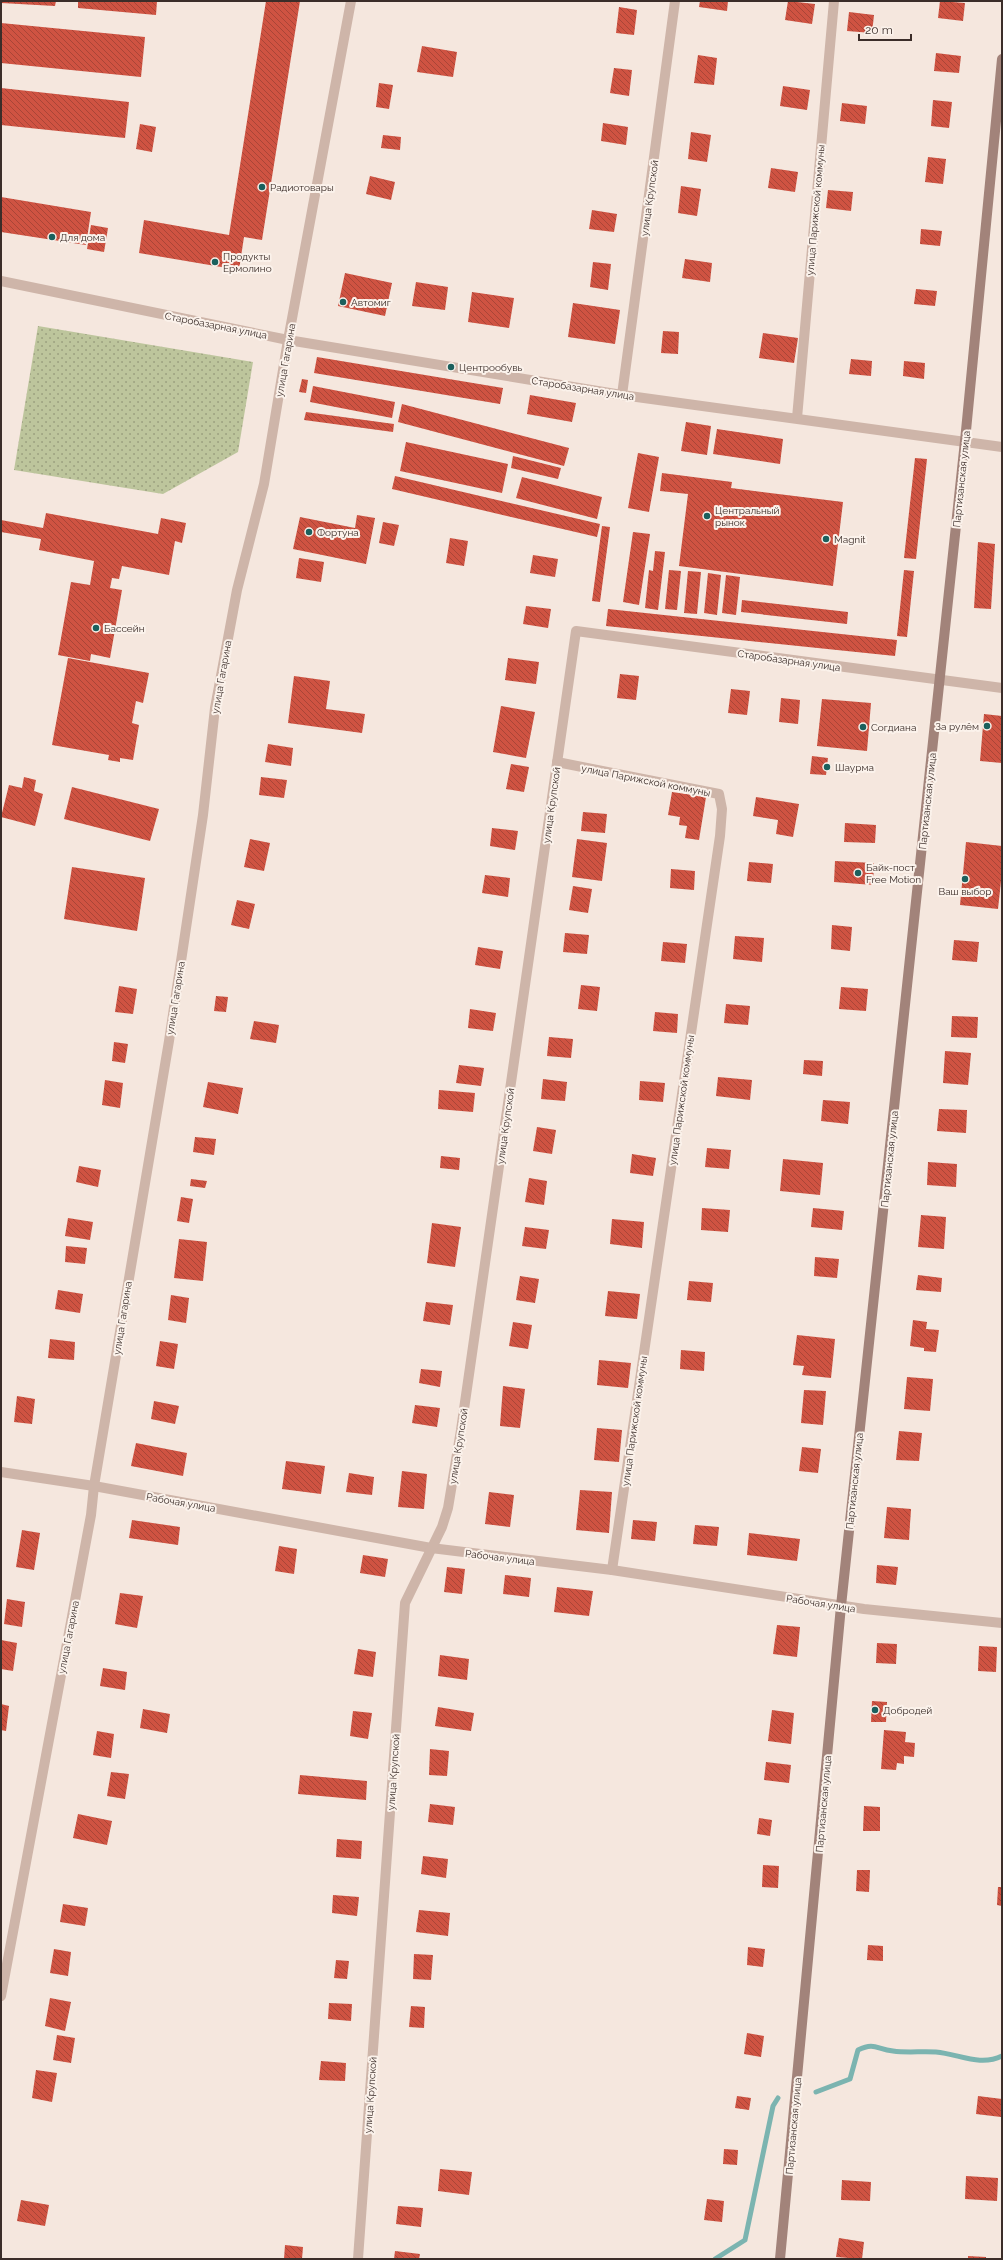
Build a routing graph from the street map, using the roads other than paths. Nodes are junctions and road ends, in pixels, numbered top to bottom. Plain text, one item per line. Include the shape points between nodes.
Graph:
1 (351, 1) edge
2 (675, 1) edge
3 (834, 1) edge
4 (1002, 60) edge
5 (1, 281) edge
6 (288, 340) junction
7 (622, 395) junction
8 (797, 418) junction
9 (965, 442) junction
10 (1002, 447) edge
11 (576, 630) joint
12 (940, 681) junction
13 (1002, 688) edge
14 (557, 762) junction
15 (1, 1472) edge
16 (94, 1486) junction
17 (431, 1548) junction
18 (612, 1570) junction
19 (841, 1606) junction
20 (1002, 1623) edge
21 (1, 1996) edge
22 (358, 2259) edge
23 (780, 2259) edge

1 - 6 street, улица Гагарина
2 - 7 street, улица Крупской
3 - 8 street, улица Парижской коммуны
4 - 9 main road, Партизанская улица
5 - 6 street, Старобазарная улица
6 - 7 street, Старобазарная улица
6 - 16 street, улица Гагарина via 264,484 237,590 215,708 203,815 169,1040
7 - 8 street, Старобазарная улица
8 - 9 street, Старобазарная улица
9 - 10 street, Старобазарная улица
9 - 12 main road, Партизанская улица
11 - 12 street, Старобазарная улица
11 - 14 street, улица Крупской
12 - 13 street, Старобазарная улица
12 - 19 main road, Партизанская улица
14 - 17 street, улица Крупской via 462,1430 448,1508
14 - 18 street, улица Парижской коммуны via 719,794 722,809
15 - 16 street, Рабочая улица
16 - 17 street, Рабочая улица
16 - 21 street, улица Гагарина via 91,1515
17 - 18 street, Рабочая улица
17 - 22 street, улица Крупской via 405,1603
18 - 19 street, Рабочая улица
19 - 20 street, Рабочая улица
19 - 23 main road, Партизанская улица

